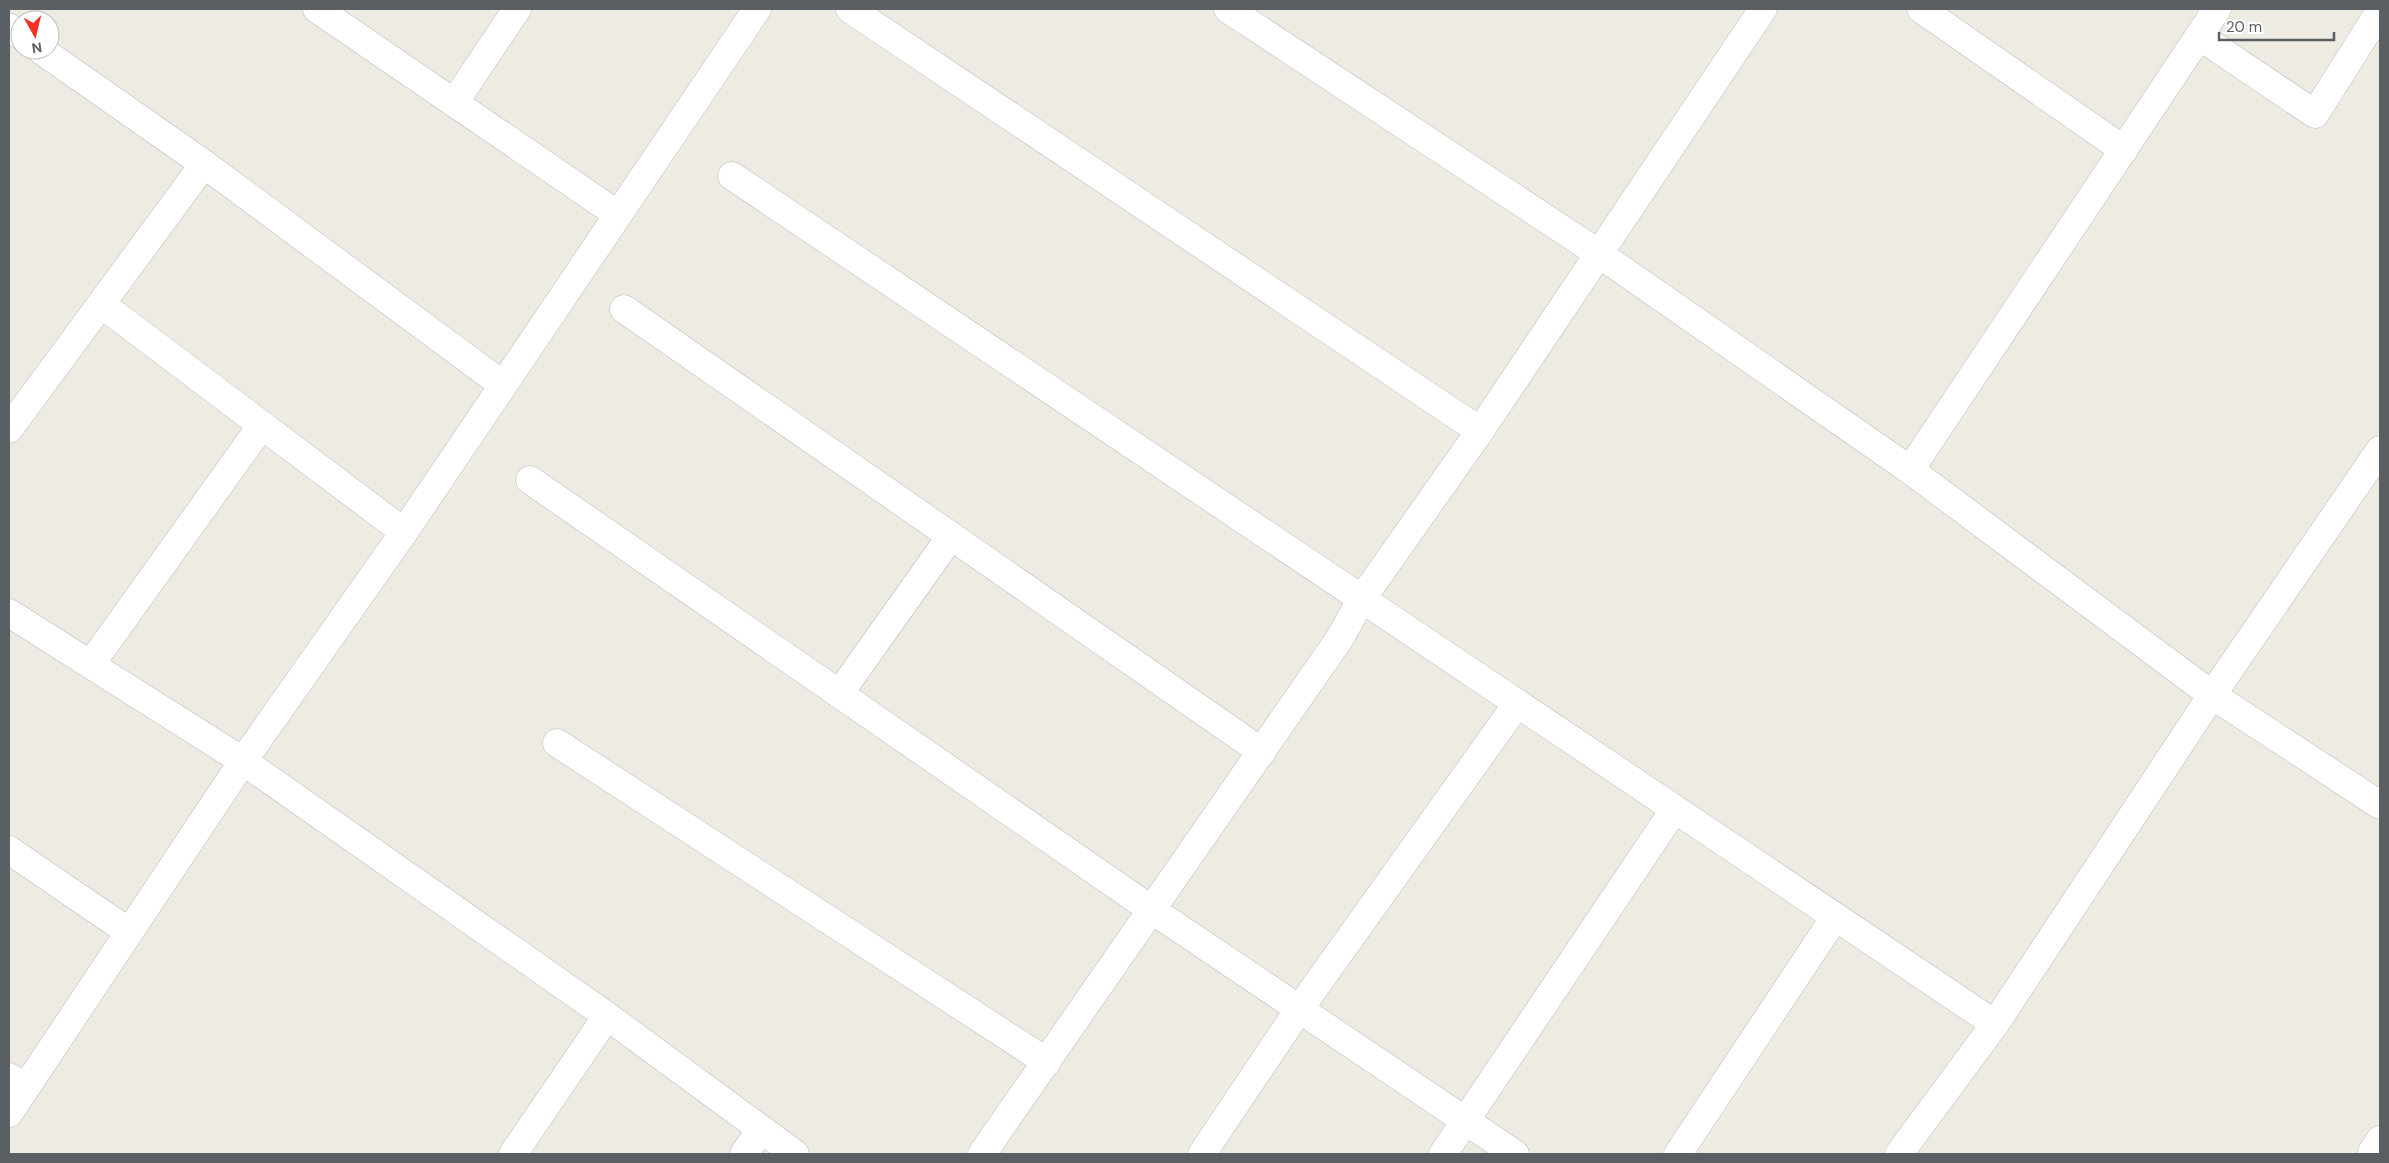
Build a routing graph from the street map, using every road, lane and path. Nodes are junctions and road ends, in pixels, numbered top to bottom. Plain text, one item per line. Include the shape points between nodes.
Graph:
1 (316, 9) edge
2 (517, 9) edge
3 (757, 9) edge
4 (850, 9) edge
5 (1228, 9) edge
6 (1763, 9) edge
7 (1921, 9) edge
8 (2217, 9) edge
9 (2380, 11) edge
10 (2199, 36) junction
11 (55, 60) edge
12 (454, 103) junction
13 (2124, 150) junction
14 (204, 164) junction
15 (732, 176) dead end
16 (617, 214) junction
17 (1599, 254) junction
18 (101, 304) junction
19 (624, 309) dead end
20 (503, 385) junction
21 (262, 425) junction
22 (9, 429) edge
23 (1480, 431) junction
24 (2380, 450) edge
25 (1910, 470) junction
26 (530, 480) dead end
27 (404, 532) junction
28 (951, 536) junction
29 (1361, 600) junction
30 (9, 613) edge
31 (92, 664) junction
32 (839, 694) junction
33 (2212, 696) junction
34 (1517, 704) junction
35 (557, 743) dead end
36 (1262, 752) junction
37 (243, 761) junction
38 (2380, 805) edge
39 (1674, 810) junction
40 (9, 850) edge
41 (1152, 910) junction
42 (1835, 917) junction
43 (129, 932) junction
44 (1300, 1008) junction
45 (607, 1016) junction
46 (1995, 1024) junction
47 (1047, 1062) junction
48 (17, 1082) edge
49 (9, 1113) edge
50 (1466, 1121) junction
51 (761, 1130) junction
52 (2380, 1140) edge
53 (513, 1154) edge
54 (744, 1154) edge
55 (795, 1154) edge
56 (982, 1154) edge
57 (1202, 1154) edge
58 (1444, 1154) edge
59 (1515, 1154) edge
60 (1678, 1154) edge
61 (1898, 1154) edge
62 (2376, 1154) edge

1 - 12 street
2 - 12 street
3 - 16 street
4 - 23 street
5 - 17 street
6 - 17 street
7 - 13 street
8 - 10 street
9 - 10 street via 2315,114
10 - 13 street
11 - 14 street
12 - 16 street
13 - 25 street
14 - 18 street
14 - 20 street
15 - 29 street
16 - 20 street
17 - 23 street
17 - 25 street
18 - 21 street
18 - 22 street
19 - 28 street
20 - 27 street
21 - 27 street
21 - 31 street
23 - 29 street
24 - 33 street
25 - 33 street
26 - 32 street
27 - 37 street
28 - 32 street
28 - 36 street
29 - 34 street
29 - 36 street via 1340,638
30 - 31 street
31 - 37 street
32 - 41 street
33 - 38 street
33 - 46 street
34 - 39 street
34 - 44 street
35 - 47 street
36 - 41 street
37 - 43 street
37 - 45 street
39 - 42 street
39 - 50 street
40 - 43 street
41 - 44 street
41 - 47 street
42 - 46 street
42 - 60 street
43 - 48 street
44 - 50 street
44 - 57 street
45 - 51 street
45 - 53 street
46 - 61 street
47 - 56 street
48 - 49 street
50 - 58 street
50 - 59 street
51 - 54 street
51 - 55 street
52 - 62 street via 2372,1152

